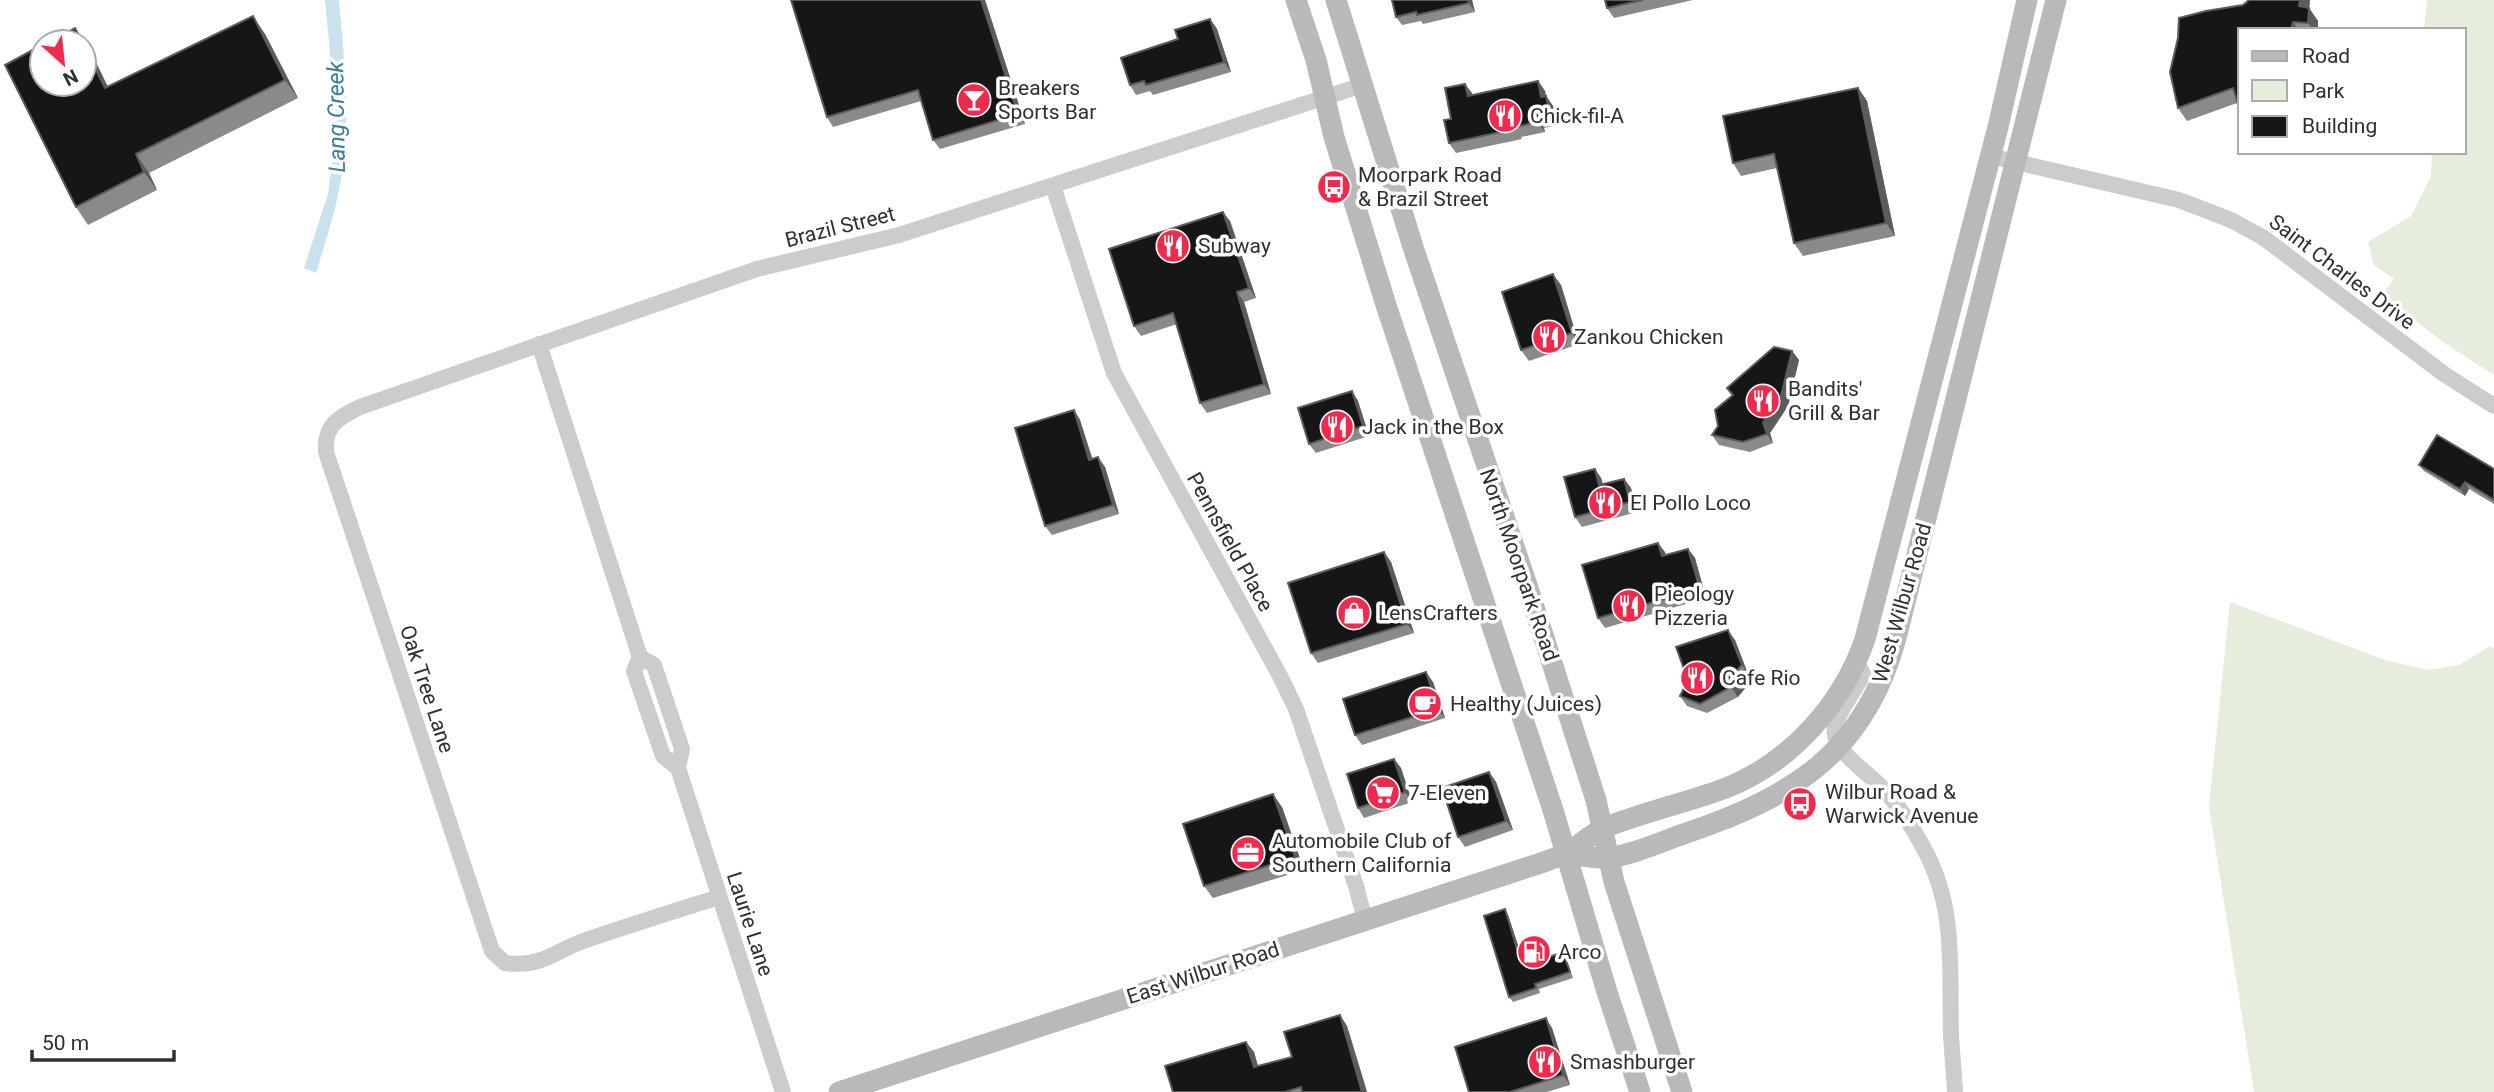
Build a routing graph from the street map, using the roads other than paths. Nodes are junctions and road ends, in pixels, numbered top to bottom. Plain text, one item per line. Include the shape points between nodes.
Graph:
1 (1296, 0) edge
2 (1336, 0) edge
3 (2027, 0) edge
4 (2056, 0) edge
5 (1363, 85) junction
6 (1325, 96) junction
7 (1990, 156) junction
8 (2015, 162) junction
9 (1053, 186) junction
10 (539, 344) junction
11 (2494, 406) edge
12 (333, 423) joint
13 (1857, 662) junction
14 (1839, 745) junction
15 (1602, 829) junction
16 (1566, 854) junction
17 (1608, 858) junction
18 (719, 897) junction
19 (1365, 920) junction
20 (783, 1092) edge
21 (839, 1092) edge
22 (1640, 1092) edge
23 (1682, 1092) edge
24 (1955, 1092) edge

1 - 6 street
2 - 5 street, North Moorpark Road
3 - 7 street, West Wilbur Road
4 - 8 street, West Wilbur Road
5 - 6 street, Brazil Street
5 - 15 street, North Moorpark Road
6 - 9 street, Brazil Street
6 - 16 street via 1386,305
7 - 8 street, Saint Charles Drive
7 - 13 street, West Wilbur Road
8 - 11 street, Saint Charles Drive via 2179,200 2231,220 2264,238 2444,374
8 - 14 street, West Wilbur Road via 1890,659 1859,722
9 - 10 street, Brazil Street via 899,235 757,269
9 - 19 street, Pennsfield Place via 1114,373 1296,709
10 - 12 street, Brazil Street via 360,407
10 - 18 street, Laurie Lane via 640,657 634,671 663,756 678,768
12 - 18 street, Oak Tree Lane via 325,438 326,453 492,951 505,963 547,960 582,941
13 - 14 street via 1863,674 1834,723
13 - 15 street, West Wilbur Road via 1811,728 1759,771 1728,787
14 - 17 street, West Wilbur Road via 1796,785 1750,810
14 - 24 street via 1904,814 1939,884 1951,950
15 - 16 street, West Wilbur Road
15 - 17 street, North Moorpark Road
16 - 17 street, West Wilbur Road
16 - 19 street, East Wilbur Road
16 - 22 street
17 - 23 street, North Moorpark Road
18 - 20 street, Laurie Lane
19 - 21 street, East Wilbur Road

